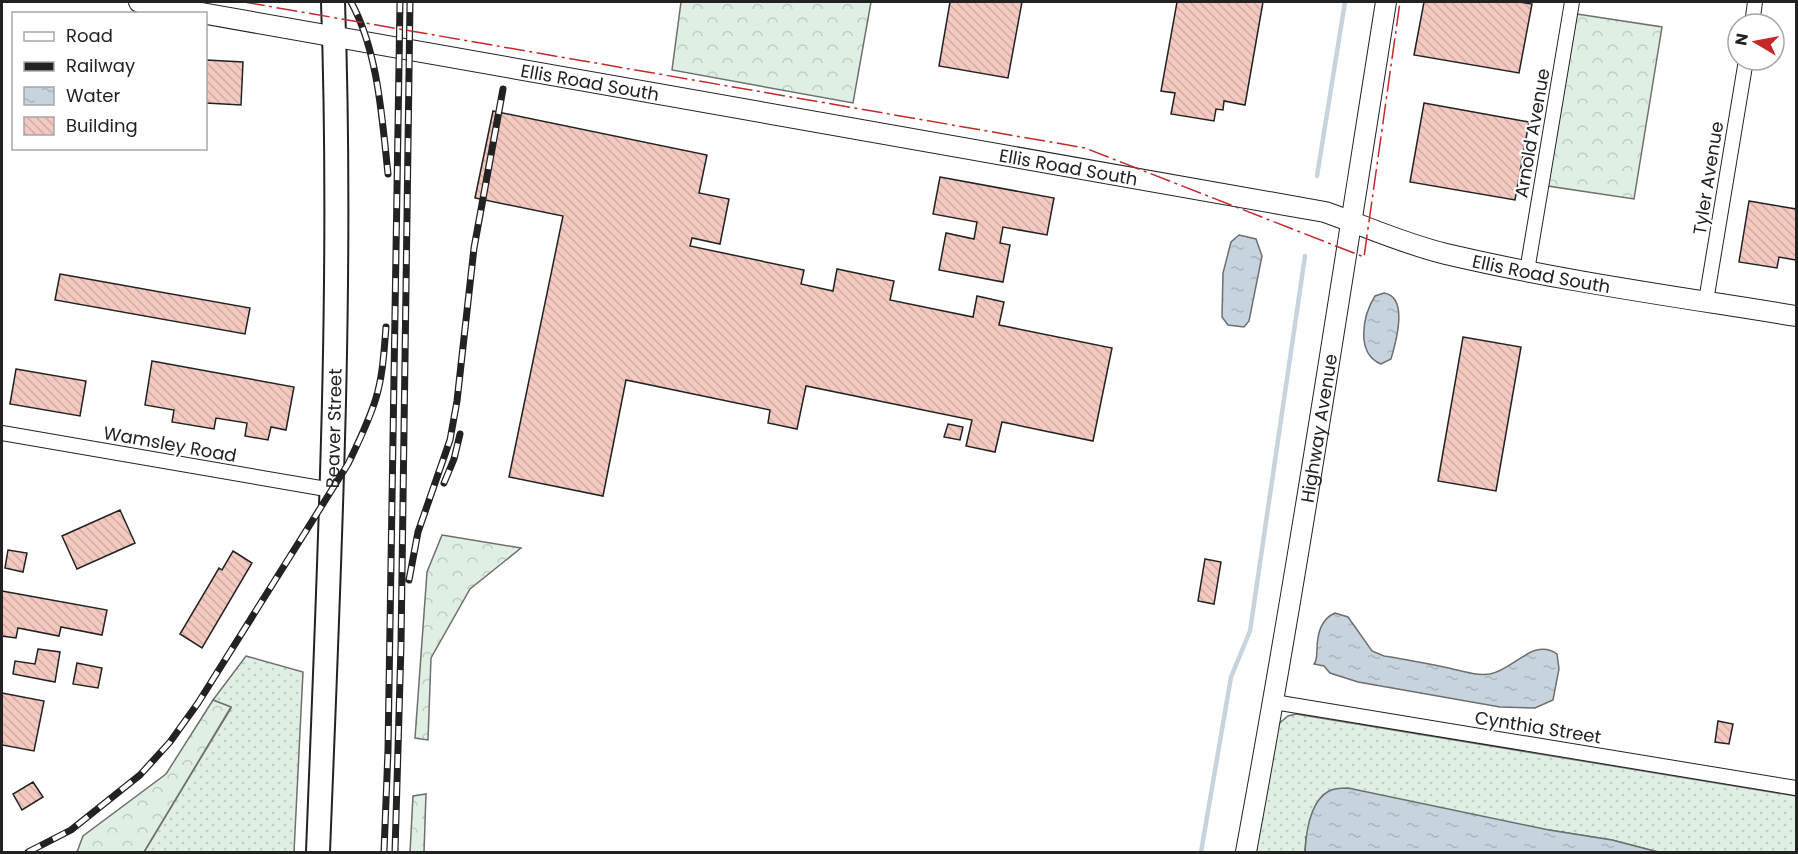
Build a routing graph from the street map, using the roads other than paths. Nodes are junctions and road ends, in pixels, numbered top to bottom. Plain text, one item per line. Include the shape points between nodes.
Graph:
1 (139, 2) edge
2 (333, 2) edge
3 (1386, 2) edge
4 (1572, 2) edge
5 (195, 12) edge
6 (207, 14) edge
7 (334, 37) junction
8 (1744, 72) edge
9 (1351, 221) junction
10 (1527, 271) junction
11 (1706, 301) junction
12 (1797, 316) edge
13 (2, 433) edge
14 (332, 490) junction
15 (1274, 702) junction
16 (1797, 788) edge
17 (318, 852) edge
18 (1246, 852) edge

1 - 5 street, Ellis Road South
2 - 7 main road, Beaver Street
3 - 9 street, Highway Avenue
4 - 10 street, Arnold Avenue
6 - 7 street, Ellis Road South
7 - 9 street, Ellis Road South via 1314,210
7 - 14 main road, Beaver Street via 337,220
8 - 11 street, Tyler Avenue
9 - 10 street, Ellis Road South via 1418,246
9 - 15 street, Highway Avenue
10 - 11 street, Ellis Road South
11 - 12 street, Ellis Road South
13 - 14 street, Wamsley Road
14 - 17 main road, Beaver Street
15 - 16 street, Cynthia Street
15 - 18 street, Highway Avenue

